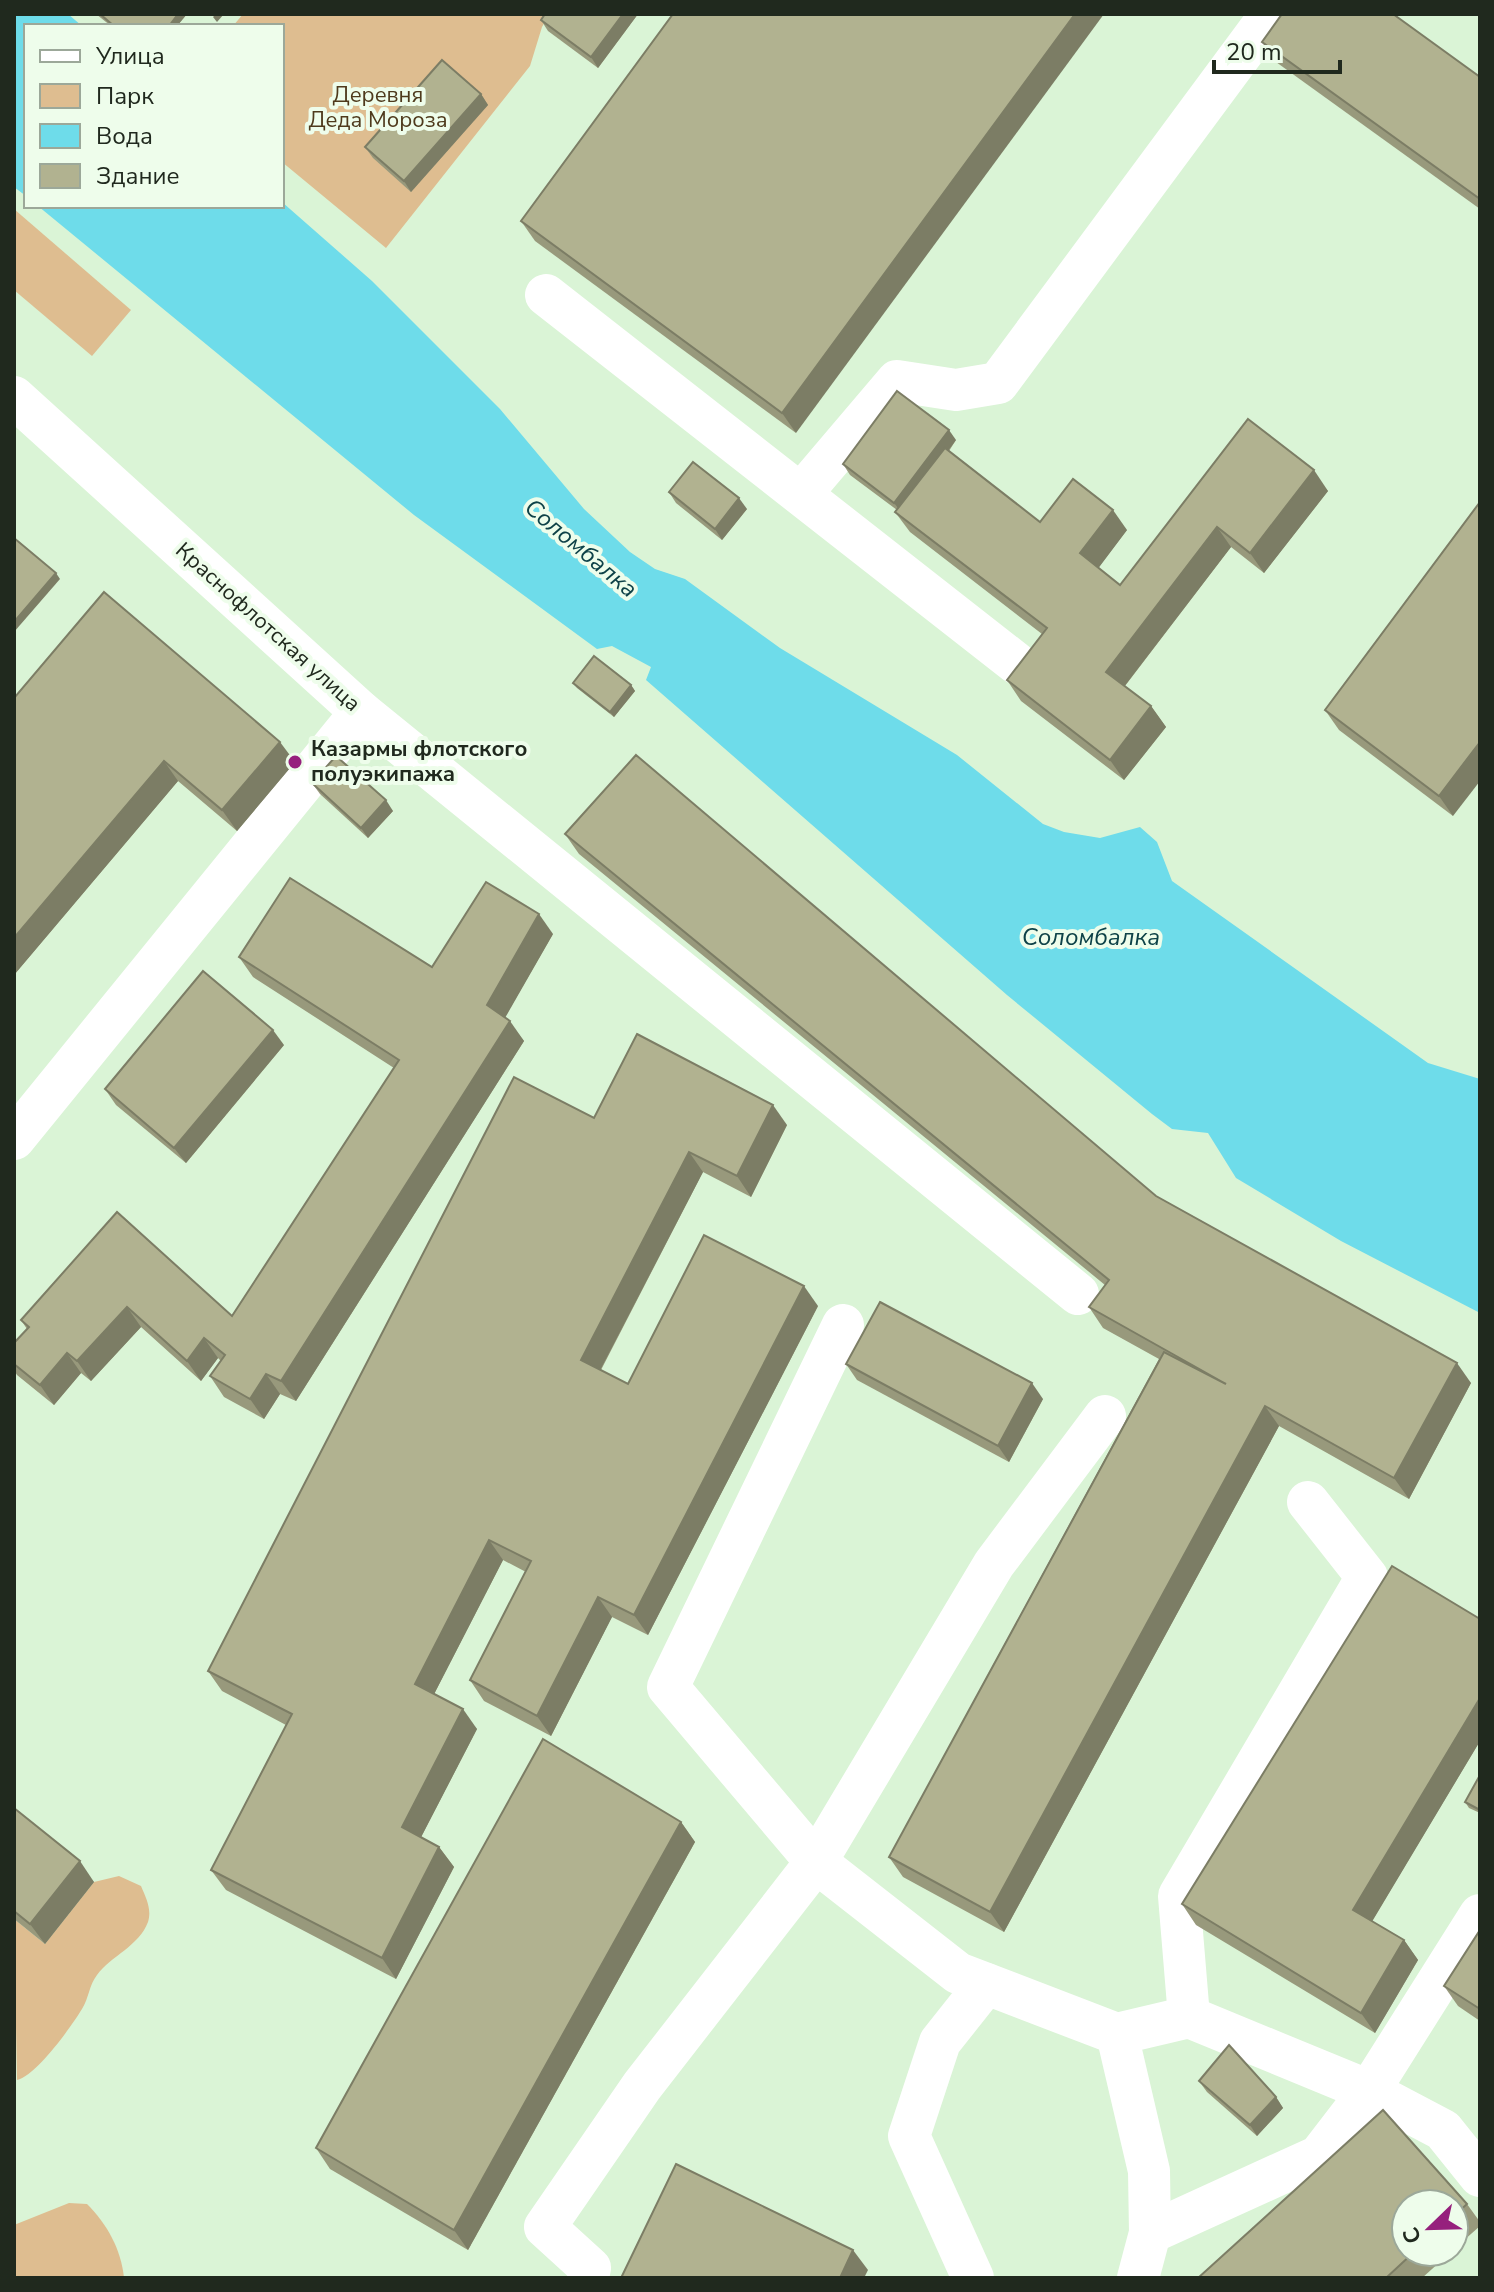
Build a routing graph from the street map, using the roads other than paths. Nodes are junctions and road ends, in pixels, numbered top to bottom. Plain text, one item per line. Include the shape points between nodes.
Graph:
1 (1271, 14) edge
2 (546, 295) dead end
3 (14, 397) edge
4 (801, 494) junction
5 (1016, 663) edge
6 (361, 712) junction
7 (14, 1139) edge
8 (1078, 1294) edge
9 (843, 1325) dead end
10 (1105, 1416) dead end
11 (1308, 1502) dead end
12 (816, 1862) junction
13 (1480, 1915) edge
14 (986, 1984) junction
15 (1189, 2017) junction
16 (1117, 2034) junction
17 (1369, 2091) junction
18 (1480, 2176) edge
19 (1150, 2233) junction
20 (588, 2278) edge
21 (973, 2278) edge
22 (1138, 2278) edge

1 - 4 street via 998,383 956,390 897,381
2 - 4 street
3 - 6 street, Краснофлотская улица
4 - 5 street
6 - 7 street
6 - 8 street, Краснофлотская улица
9 - 12 street via 668,1687
10 - 12 street via 994,1564
11 - 15 street via 1367,1577 1179,1896
12 - 14 street via 958,1973
12 - 20 street via 642,2086 545,2227 590,2268
13 - 17 street
14 - 16 street
14 - 21 street via 940,2042 909,2136
15 - 16 street
15 - 17 street
16 - 19 street via 1149,2171
17 - 18 street via 1443,2130
17 - 19 street via 1319,2156
19 - 22 street

